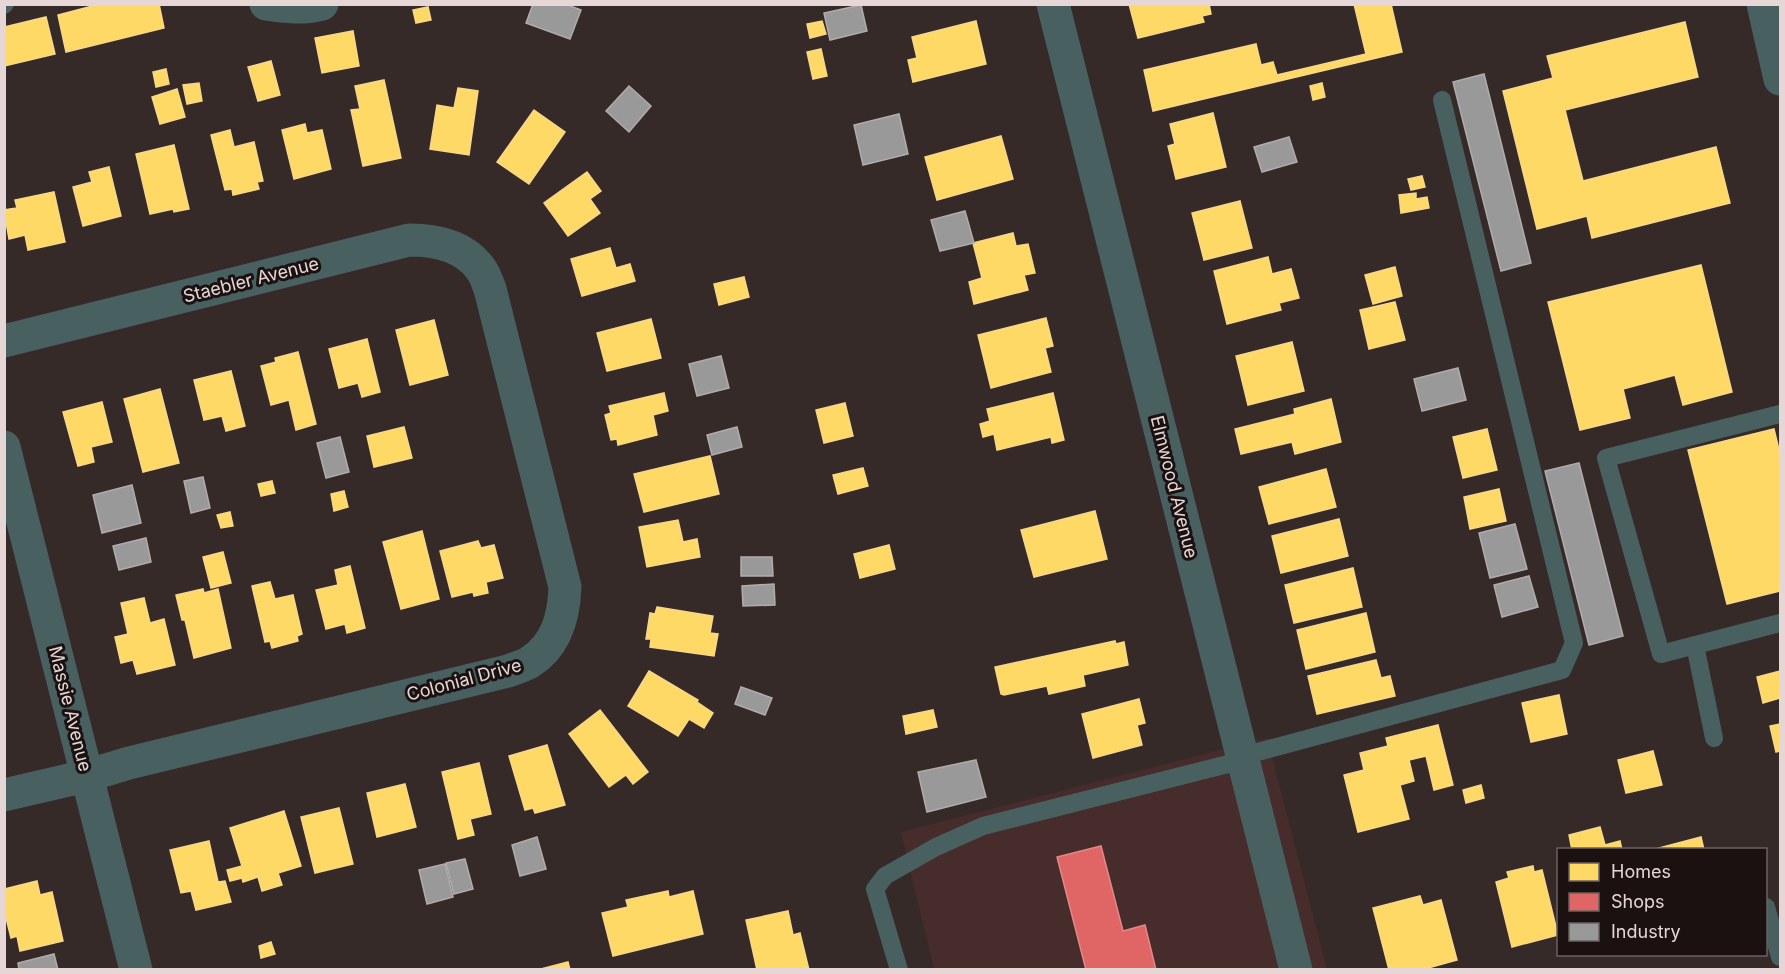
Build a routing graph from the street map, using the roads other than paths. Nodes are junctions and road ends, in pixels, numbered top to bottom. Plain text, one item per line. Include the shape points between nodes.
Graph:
1 (266, 4) edge
2 (322, 4) edge
3 (1053, 4) edge
4 (1763, 4) edge
5 (1780, 79) edge
6 (1442, 100) dead end
7 (485, 278) joint
8 (4, 341) edge
9 (1780, 414) edge
10 (4, 447) edge
11 (1780, 624) edge
12 (1695, 645) junction
13 (1714, 738) dead end
14 (1243, 758) junction
15 (86, 776) junction
16 (4, 795) edge
17 (1767, 911) edge
18 (1780, 957) edge
19 (136, 969) edge
20 (899, 969) edge
21 (1296, 969) edge

1 - 2 street
3 - 14 street, Elmwood Avenue
4 - 5 street
6 - 14 lane via 1574,643 1562,670
7 - 8 street, Staebler Avenue via 466,254 449,245 409,240
7 - 15 street, Colonial Drive via 565,587 560,624 547,649 529,663 508,670
9 - 12 lane via 1606,458 1661,654
10 - 15 street, Massie Avenue
11 - 12 lane
12 - 13 lane
14 - 20 lane via 983,826 885,876 875,889
14 - 21 street, Elmwood Avenue
15 - 16 street, Colonial Drive
15 - 19 street, Massie Avenue
17 - 18 lane

